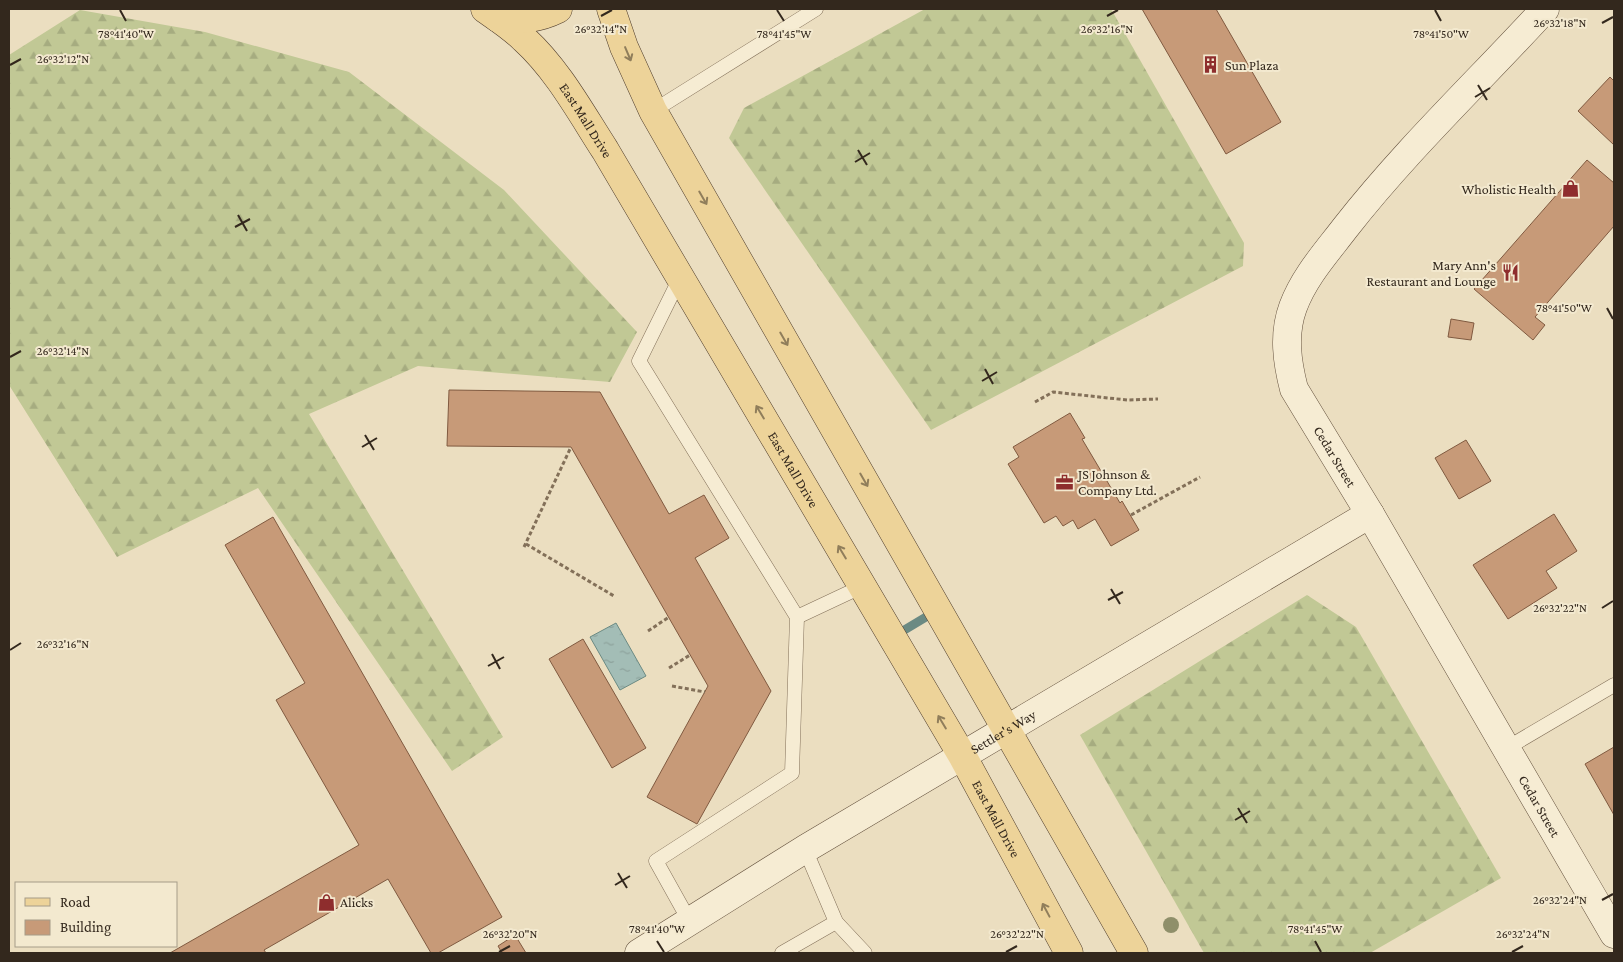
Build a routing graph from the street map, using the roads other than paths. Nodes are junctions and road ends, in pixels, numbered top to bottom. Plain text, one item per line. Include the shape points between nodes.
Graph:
1 (558, 9) edge
2 (611, 9) edge
3 (816, 9) edge
4 (1545, 9) edge
5 (492, 14) edge
6 (653, 111) junction
7 (680, 278) junction
8 (1370, 514) junction
9 (863, 586) junction
10 (797, 616) junction
11 (1614, 685) edge
12 (1007, 729) junction
13 (1507, 748) junction
14 (963, 757) junction
15 (805, 849) junction
16 (690, 922) junction
17 (836, 922) junction
18 (1614, 934) edge
19 (653, 950) edge
20 (782, 953) edge
21 (865, 953) edge
22 (1069, 953) edge
23 (1134, 953) edge

1 - 5 main road via 525,20
2 -> 6 main road
3 - 6 lane
4 - 8 main road, Cedar Street via 1371,196 1309,275 1292,309 1286,344 1294,389
5 - 7 main road, East Mall Drive via 524,39 562,84
6 -> 12 main road
9 -> 7 main road, East Mall Drive
7 - 10 lane via 639,361
8 - 12 main road, Settler's Way
8 - 13 main road, Cedar Street
9 - 10 lane
14 -> 9 main road, East Mall Drive
10 - 16 lane via 792,773 656,861
11 - 13 lane
12 - 14 main road, Settler's Way
12 - 23 main road
13 - 18 main road, Cedar Street
14 - 15 main road, Settler's Way
22 -> 14 main road, East Mall Drive
15 - 16 main road, Settler's Way
15 - 17 lane
16 - 19 main road, Settler's Way
17 - 20 lane
17 - 21 lane

